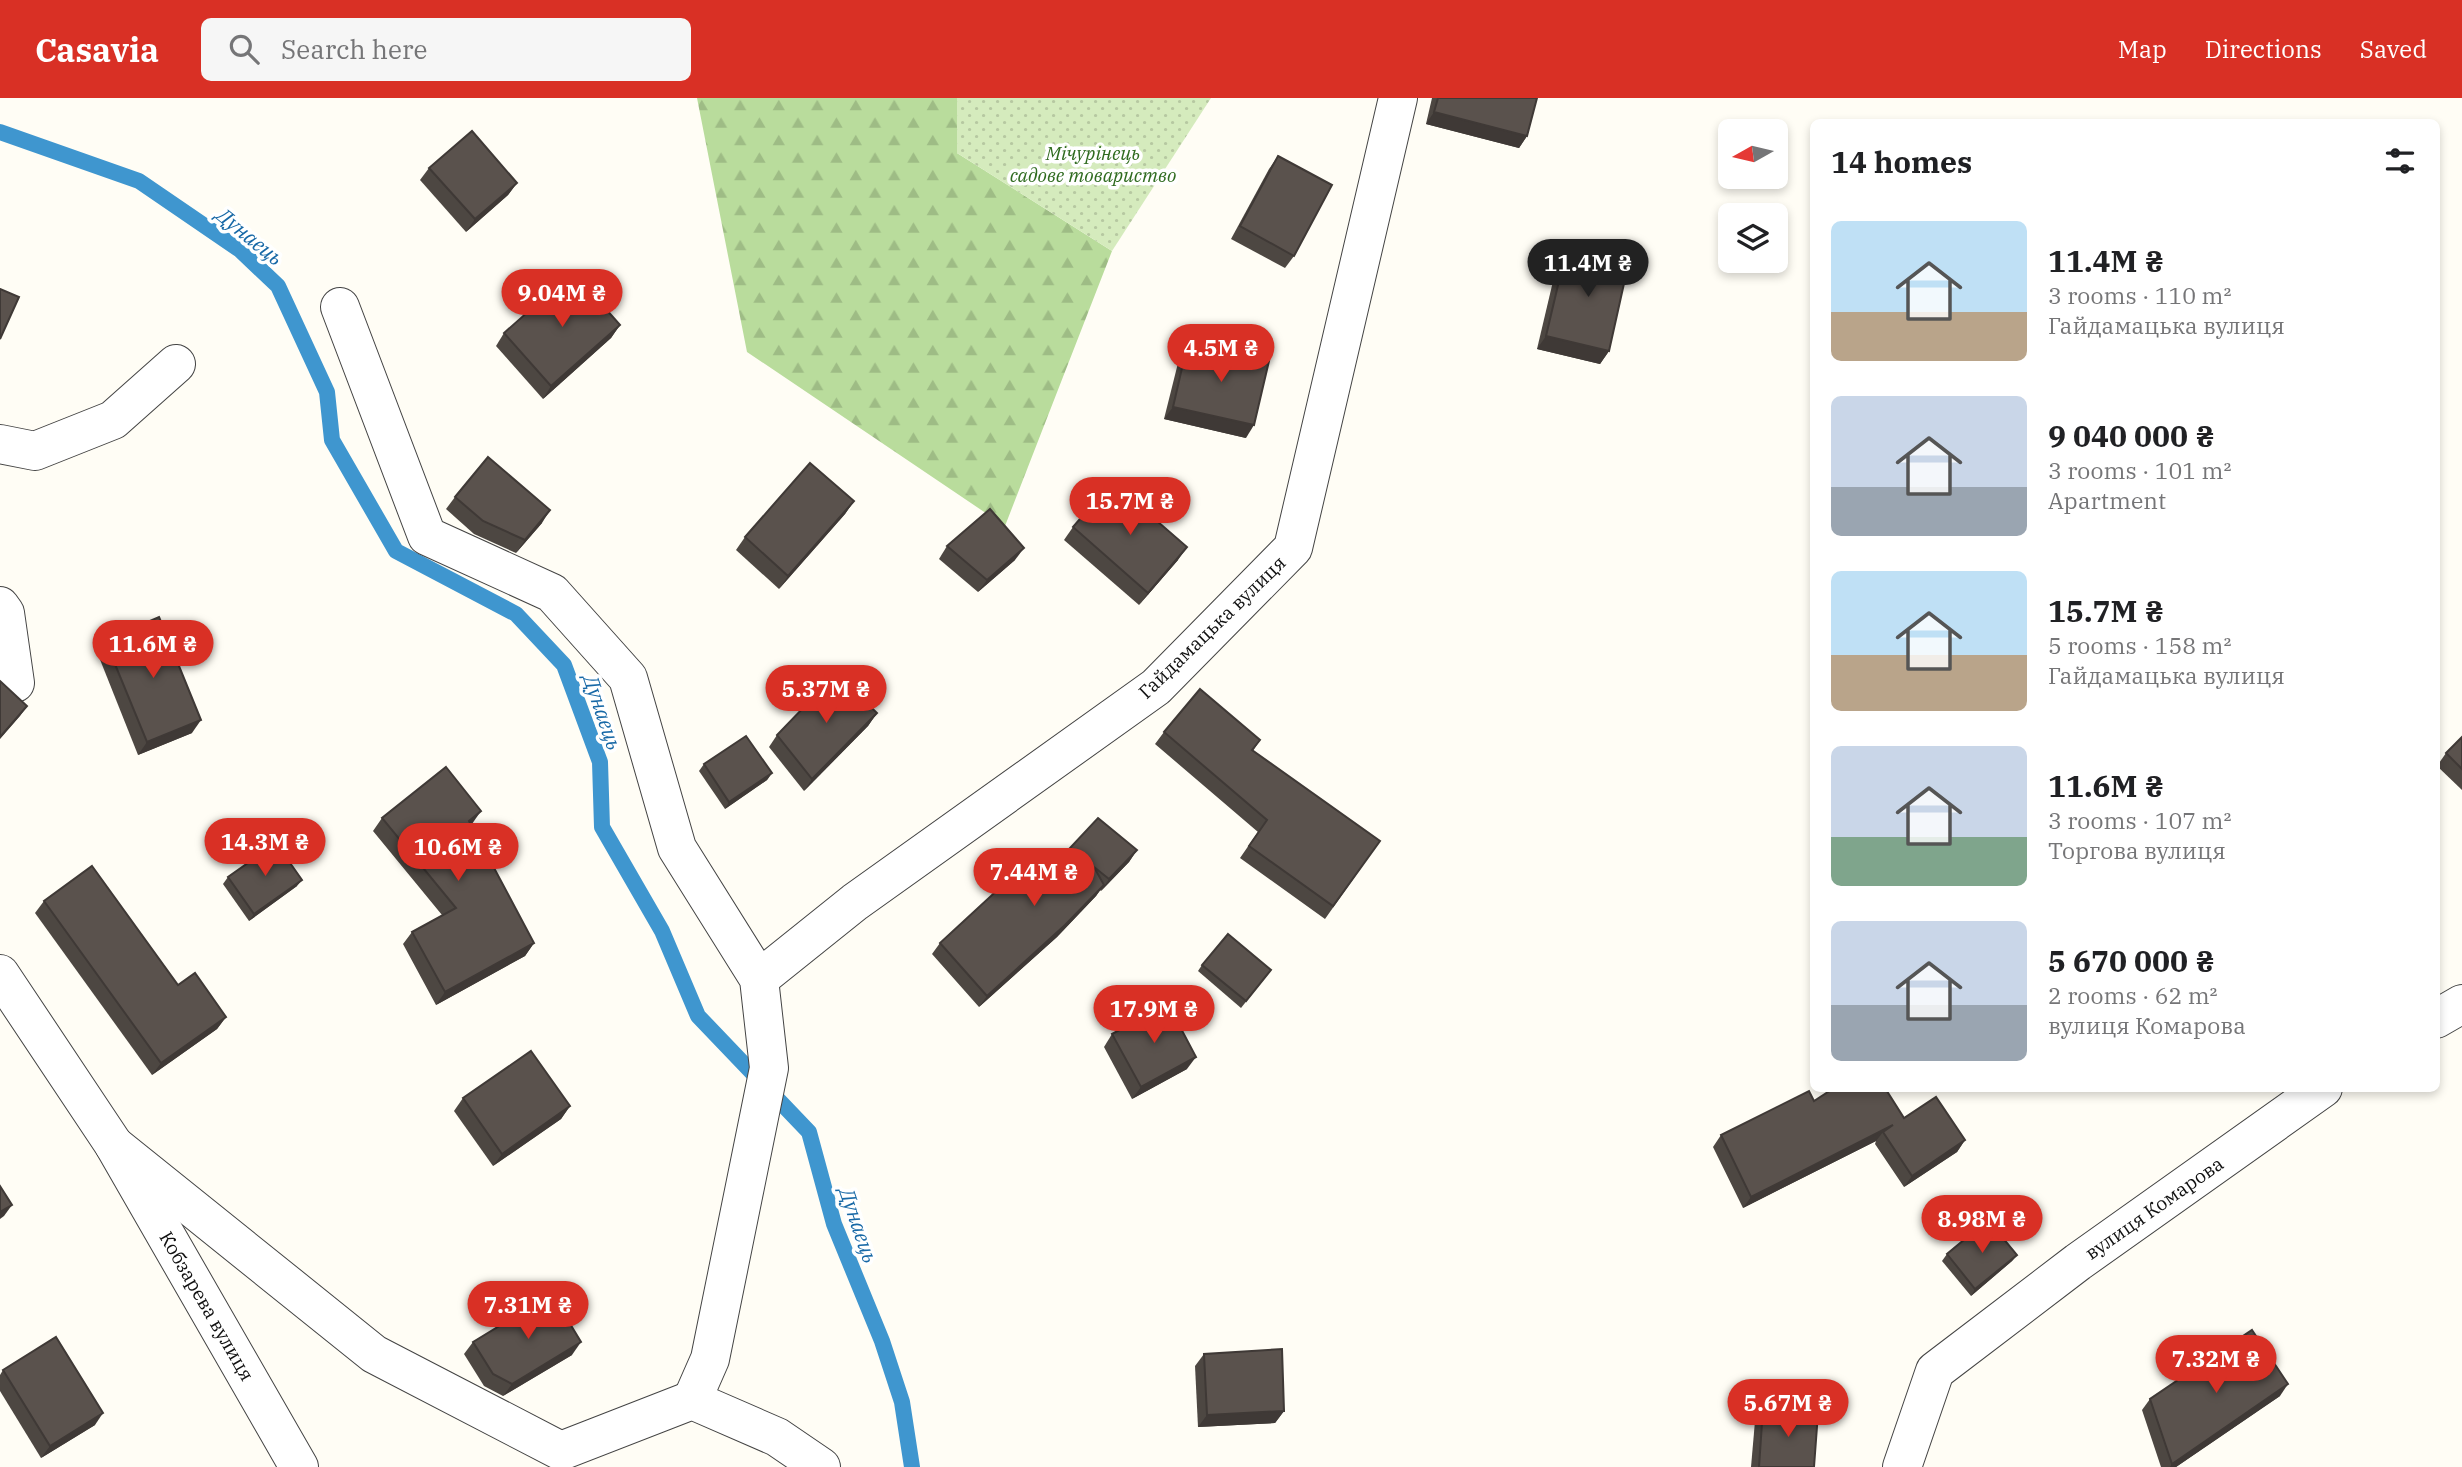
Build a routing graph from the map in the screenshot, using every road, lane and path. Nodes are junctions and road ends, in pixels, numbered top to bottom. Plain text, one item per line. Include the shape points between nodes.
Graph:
1 (1398, 98) edge
2 (340, 307) dead end
3 (176, 364) dead end
4 (0, 444) edge
5 (0, 606) edge
6 (15, 683) dead end
7 (0, 974) edge
8 (760, 979) junction
9 (2317, 1092) edge
10 (114, 1145) junction
11 (692, 1400) junction
12 (299, 1467) edge
13 (821, 1467) edge
14 (1902, 1467) edge

1 - 8 street, Гайдамацька вулиця via 1293,548 1156,687 855,902
2 - 8 street via 427,536 552,593 628,678 677,848
3 - 4 street via 113,420 35,451
5 - 6 street via 5,613
7 - 10 street
8 - 11 street via 769,1068 710,1359
9 - 14 street, вулиця Комарова via 2078,1262 1935,1371
10 - 11 street via 374,1354 561,1451
10 - 12 street, Кобзарева вулиця
11 - 13 street via 777,1437

